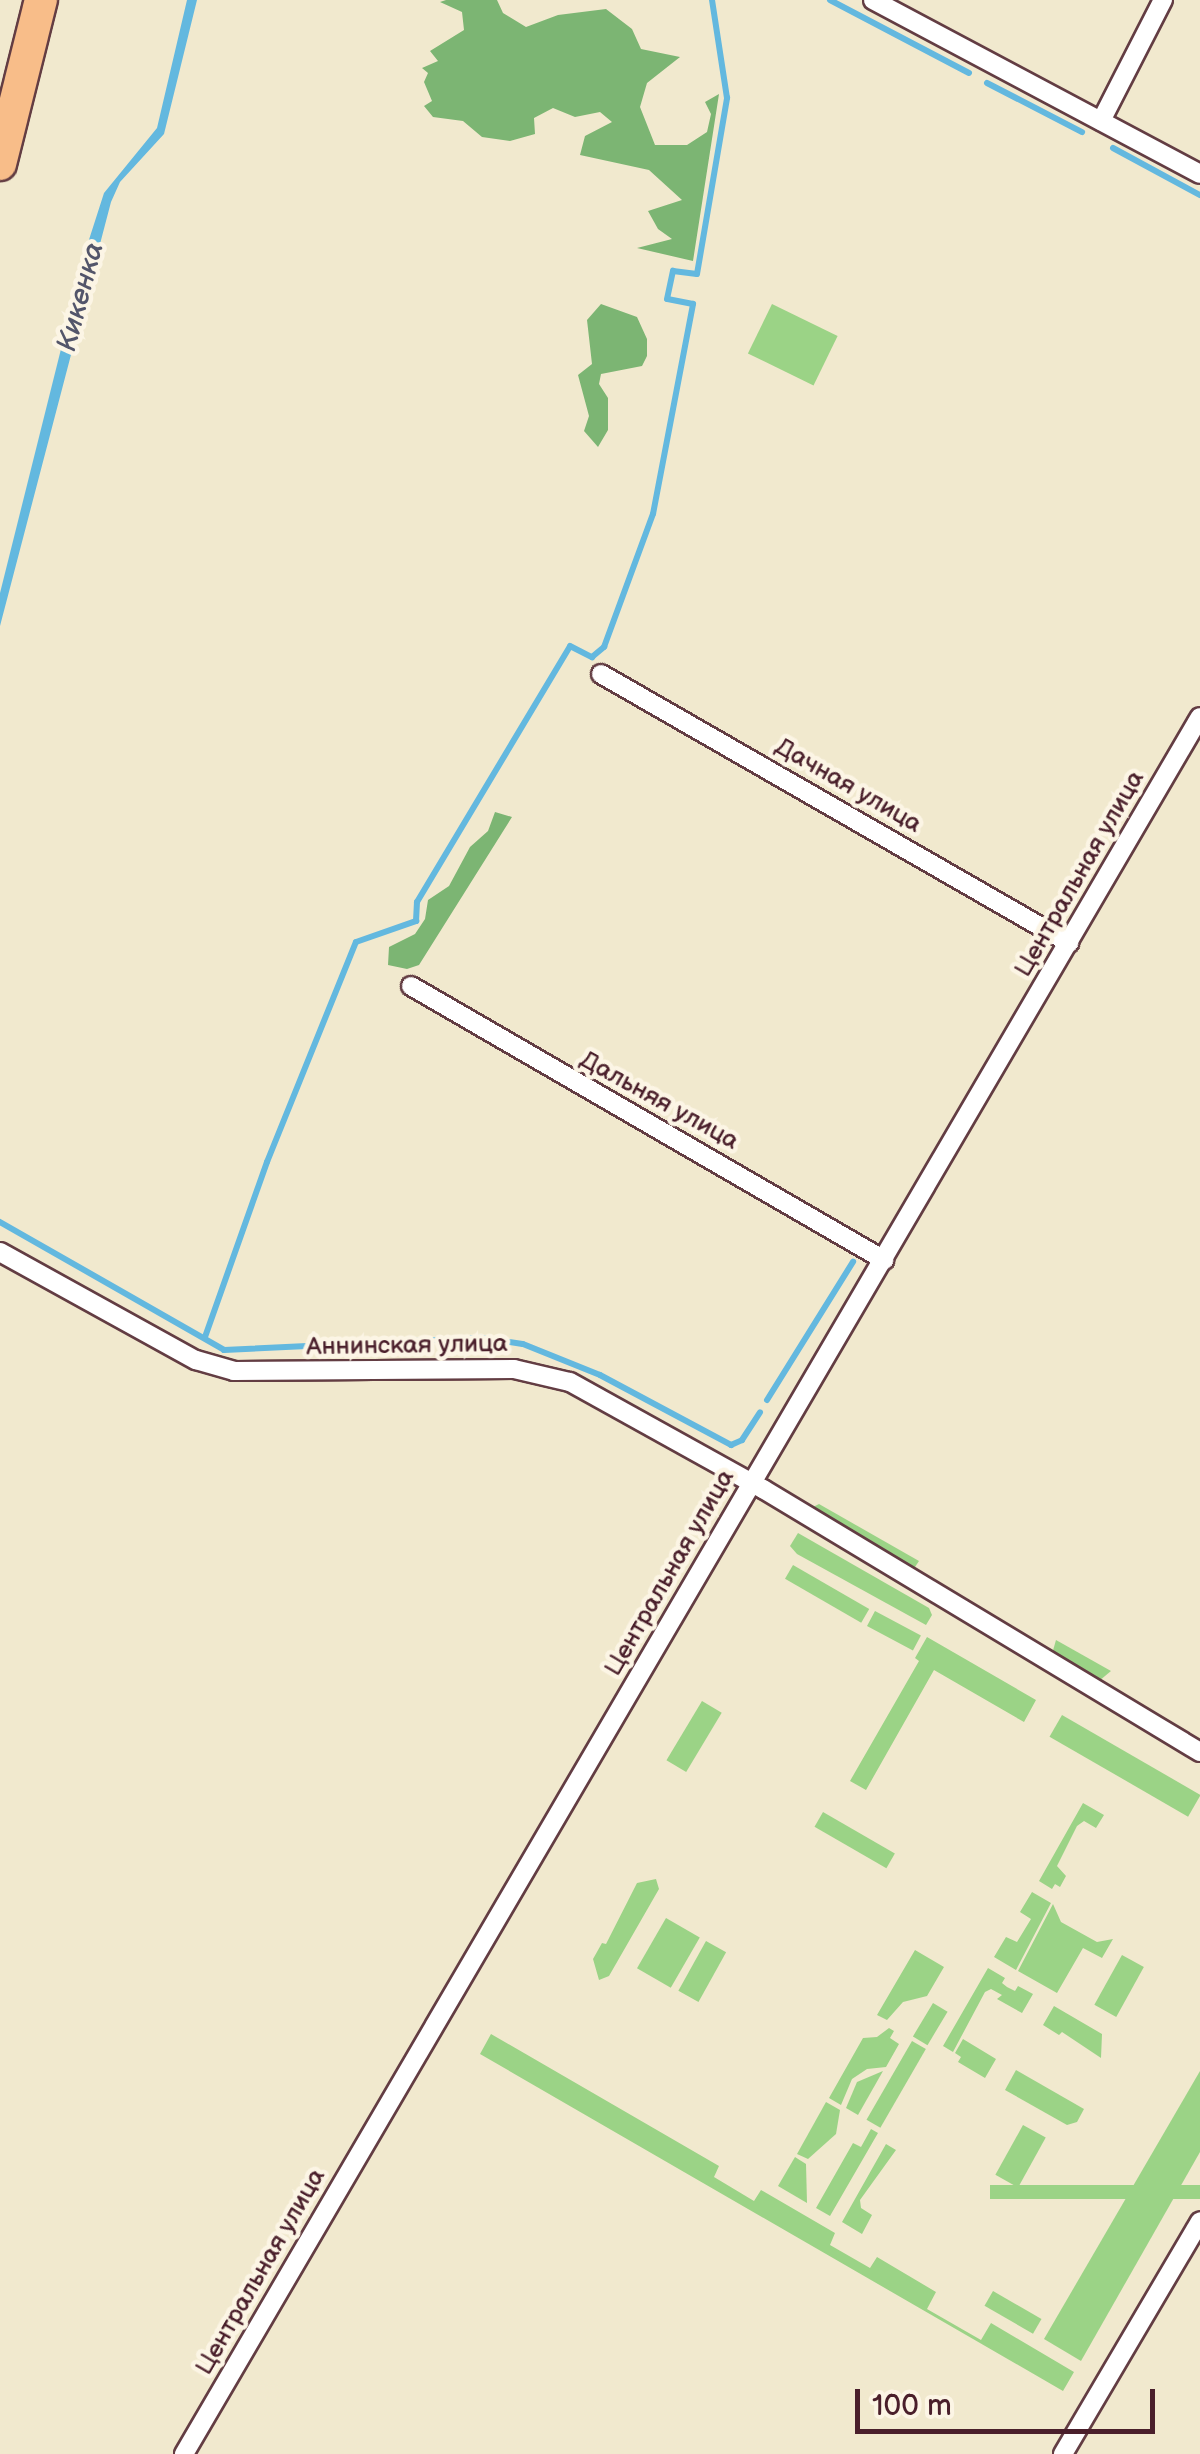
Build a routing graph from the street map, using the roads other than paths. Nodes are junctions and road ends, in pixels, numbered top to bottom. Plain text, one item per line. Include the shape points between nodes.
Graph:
1 (41, 0) edge
2 (873, 0) edge
3 (1163, 0) edge
4 (1101, 122) junction
5 (0, 164) edge
6 (1200, 174) edge
7 (601, 674) dead end
8 (1200, 717) edge
9 (1069, 943) junction
10 (411, 986) dead end
11 (0, 1252) edge
12 (884, 1260) junction
13 (751, 1482) junction
14 (1200, 1752) edge
15 (1200, 2221) edge
16 (184, 2454) edge
17 (1063, 2454) edge

1 - 5 highway
2 - 4 street
3 - 4 street
4 - 6 street
7 - 9 street, Дачная улица
8 - 9 street, Центральная улица
9 - 12 street, Центральная улица
10 - 12 street, Дальняя улица
11 - 13 street, Аннинская улица via 210,1364 264,1373 532,1371 570,1382
12 - 13 street, Центральная улица
13 - 14 street, Аннинская улица
13 - 16 street, Центральная улица
15 - 17 street

